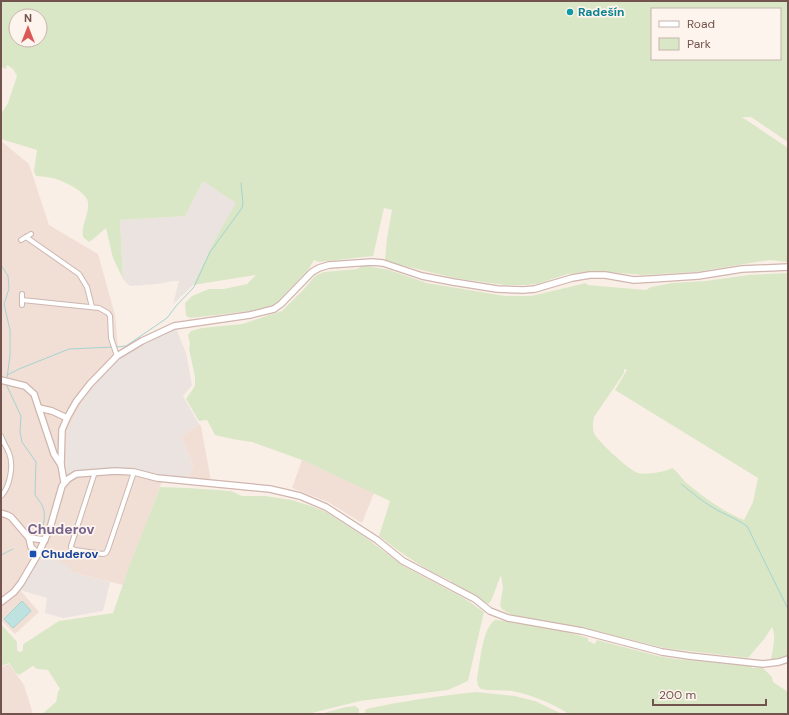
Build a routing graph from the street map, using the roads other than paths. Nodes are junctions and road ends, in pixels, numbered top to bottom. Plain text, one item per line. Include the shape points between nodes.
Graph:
1 (31, 234) dead end
2 (26, 237) junction
3 (21, 240) dead end
4 (788, 267) edge
5 (22, 294) dead end
6 (92, 307) junction
7 (117, 356) junction
8 (4, 381) edge
9 (39, 408) junction
10 (67, 418) junction
11 (1, 436) edge
12 (3, 448) edge
13 (61, 466) junction
14 (95, 472) junction
15 (134, 472) junction
16 (64, 482) junction
17 (1, 496) edge
18 (1, 513) edge
19 (35, 541) junction
20 (38, 554) junction
21 (1, 602) edge
22 (788, 659) edge

1 - 2 street
2 - 3 street
2 - 6 street via 79,274 88,287
4 - 7 street via 742,269 652,280 590,275 523,290 452,282 422,276 378,262 329,265 312,272 274,309 259,314 174,326
5 - 6 street via 22,303
6 - 7 street via 103,310 110,316 111,338
7 - 10 street via 90,384
8 - 9 street via 29,389 34,394
9 - 10 street
9 - 13 street via 54,454
10 - 13 street via 62,430
11 - 12 street
12 - 17 street via 9,453 11,467 5,492
13 - 16 street
14 - 15 street
14 - 15 street via 71,546 75,550 103,554 108,549
14 - 16 street via 76,474
15 - 22 street via 157,478 270,489 307,498 326,507 403,560 475,598 490,611 508,618 582,631 662,652 689,656 763,664
16 - 19 street
18 - 19 street via 11,517
19 - 20 street
19 - 20 street
20 - 21 street via 21,583

